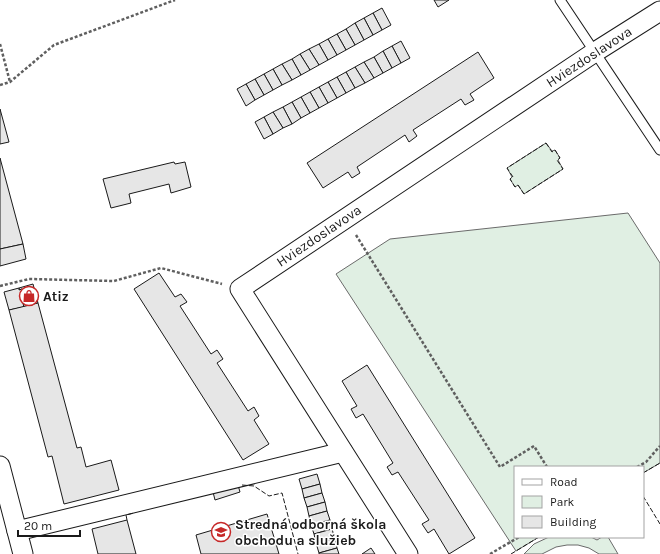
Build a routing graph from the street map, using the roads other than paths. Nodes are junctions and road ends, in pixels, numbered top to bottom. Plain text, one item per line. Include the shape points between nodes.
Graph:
1 (560, 0) edge
2 (660, 11) edge
3 (595, 52) junction
4 (660, 150) edge
5 (343, 452) junction
6 (0, 466) edge
7 (17, 531) junction
8 (23, 554) edge
9 (408, 554) edge

1 - 3 lane
2 - 3 street, Hviezdoslavova
3 - 4 lane
3 - 5 street, Hviezdoslavova via 240,289
5 - 7 street
5 - 9 street
6 - 7 street
7 - 8 street

